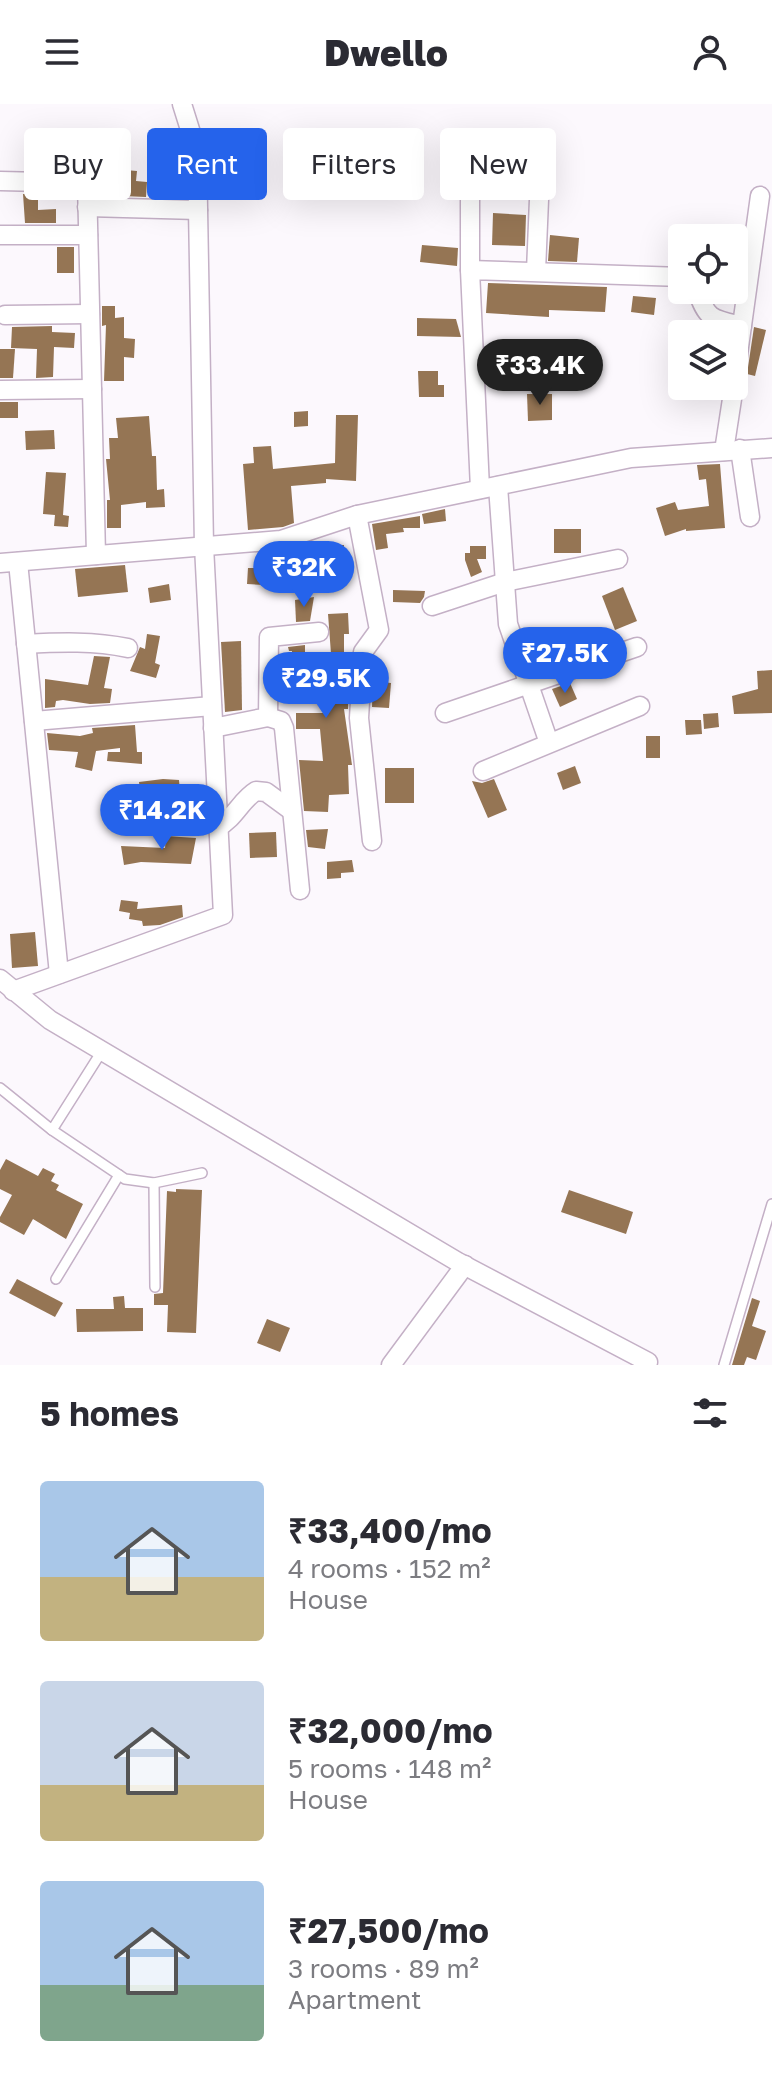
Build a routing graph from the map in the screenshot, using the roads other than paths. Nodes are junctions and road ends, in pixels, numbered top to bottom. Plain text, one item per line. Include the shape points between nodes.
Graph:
1 (182, 104) edge
2 (0, 181) edge
3 (760, 196) dead end
4 (470, 200) edge
5 (539, 200) edge
6 (87, 207) junction
7 (198, 210) junction
8 (1, 235) edge
9 (88, 235) junction
10 (470, 270) junction
11 (536, 271) junction
12 (668, 276) edge
13 (701, 304) edge
14 (90, 314) junction
15 (5, 315) dead end
16 (723, 320) edge
17 (743, 320) edge
18 (92, 389) junction
19 (0, 390) edge
20 (734, 400) edge
21 (772, 448) edge
22 (732, 450) junction
23 (489, 488) junction
24 (357, 515) junction
25 (750, 517) dead end
26 (204, 546) junction
27 (96, 555) junction
28 (618, 559) dead end
29 (9, 562) edge
30 (505, 582) junction
31 (432, 606) dead end
32 (319, 632) dead end
33 (26, 644) junction
34 (637, 647) dead end
35 (128, 648) dead end
36 (528, 683) junction
37 (212, 706) junction
38 (640, 706) dead end
39 (445, 713) dead end
40 (268, 717) junction
41 (34, 721) junction
42 (213, 728) junction
43 (549, 743) junction
44 (483, 771) dead end
45 (292, 811) junction
46 (218, 827) junction
47 (372, 841) dead end
48 (300, 890) dead end
49 (59, 974) junction
50 (7, 985) edge
51 (102, 1051) junction
52 (0, 1088) edge
53 (52, 1130) junction
54 (202, 1173) dead end
55 (119, 1175) junction
56 (154, 1183) junction
57 (772, 1204) edge
58 (465, 1265) junction
59 (56, 1279) dead end
60 (155, 1287) dead end
61 (650, 1364) edge
62 (391, 1365) edge
63 (724, 1365) edge

1 - 7 street via 197,152
2 - 6 street via 87,183
3 - 17 street
4 - 10 street
5 - 11 street
6 - 7 street
6 - 9 street
7 - 26 street
8 - 9 street
9 - 14 street
10 - 11 street
10 - 23 street
11 - 12 street
13 - 16 street via 710,316
14 - 15 street
14 - 18 street
18 - 19 street
18 - 27 street
20 - 22 street
21 - 22 street
22 - 23 street via 631,458
22 - 25 street
23 - 24 street
23 - 30 street
24 - 26 street via 281,540
24 - 47 street via 379,630 363,652 359,718
26 - 27 street
26 - 37 street
27 - 29 street
28 - 30 street
29 - 33 street
30 - 31 street
30 - 36 street via 508,624
32 - 40 street via 269,637
33 - 35 street via 103,642
33 - 41 street
34 - 36 street
36 - 39 street
36 - 43 street
37 - 41 street
37 - 42 street
38 - 43 street
40 - 42 street
40 - 45 street via 281,721 284,728
41 - 49 street
42 - 46 street
43 - 44 street
45 - 46 street via 256,791
45 - 48 street
46 - 49 street via 223,915
49 - 50 street
50 - 51 street via 50,1020
51 - 53 lane
51 - 58 street
52 - 53 lane
53 - 55 lane
54 - 56 lane
55 - 56 lane
55 - 59 lane
56 - 60 lane
57 - 63 lane
58 - 61 street
58 - 62 street

